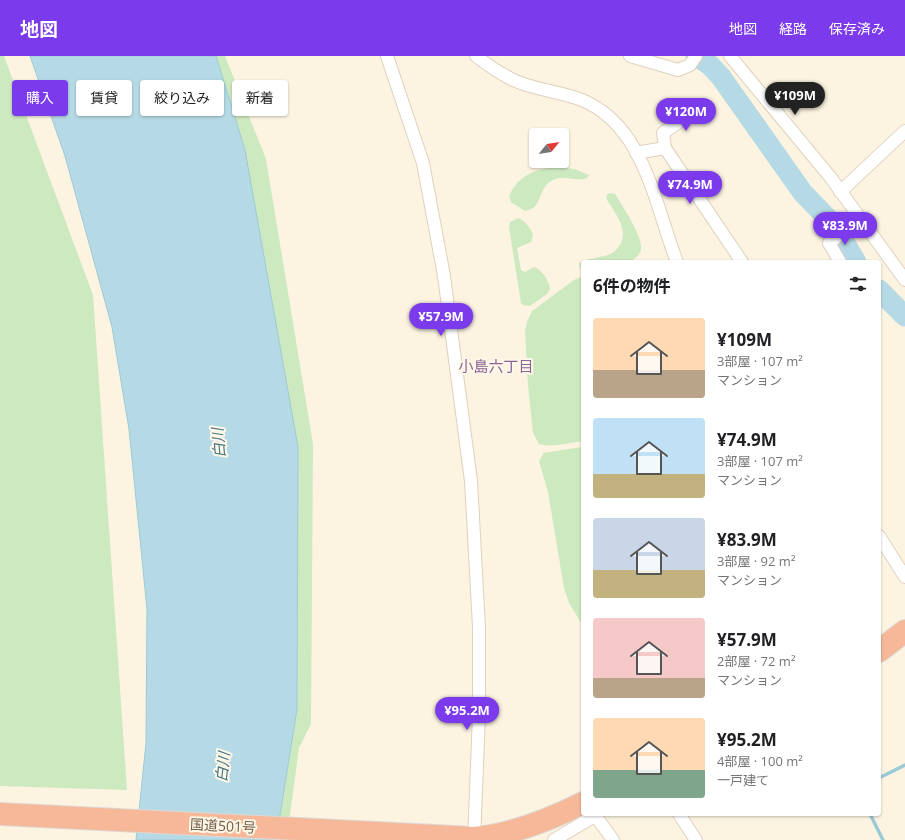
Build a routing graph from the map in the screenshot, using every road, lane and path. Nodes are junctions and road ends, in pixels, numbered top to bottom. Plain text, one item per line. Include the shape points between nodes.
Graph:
1 (387, 56) edge
2 (476, 56) edge
3 (630, 56) edge
4 (730, 56) edge
5 (693, 60) edge
6 (695, 111) dead end
7 (905, 131) edge
8 (665, 148) junction
9 (636, 153) junction
10 (840, 192) junction
11 (860, 219) junction
12 (676, 260) edge
13 (741, 260) edge
14 (839, 260) edge
15 (905, 280) edge
16 (881, 539) edge
17 (905, 577) edge
18 (905, 631) edge
19 (881, 649) edge
20 (581, 812) edge
21 (0, 814) edge
22 (585, 816) edge
23 (596, 816) edge
24 (680, 816) edge
25 (470, 839) edge
26 (554, 840) edge
27 (613, 840) edge
28 (696, 840) edge

1 - 25 street via 425,170 445,283 471,481 479,686
2 - 9 street via 518,82 582,100 600,109 613,119
3 - 5 street via 678,70
4 - 10 street
6 - 8 street via 663,133
7 - 10 street
8 - 9 street
8 - 13 street
9 - 12 street via 653,188
10 - 11 street
11 - 14 street via 829,243
11 - 15 street
16 - 17 street
18 - 19 highway
20 - 25 highway, 国道501号 via 563,813 496,836
21 - 25 highway, 国道501号
22 - 26 street
23 - 27 street
24 - 28 street

